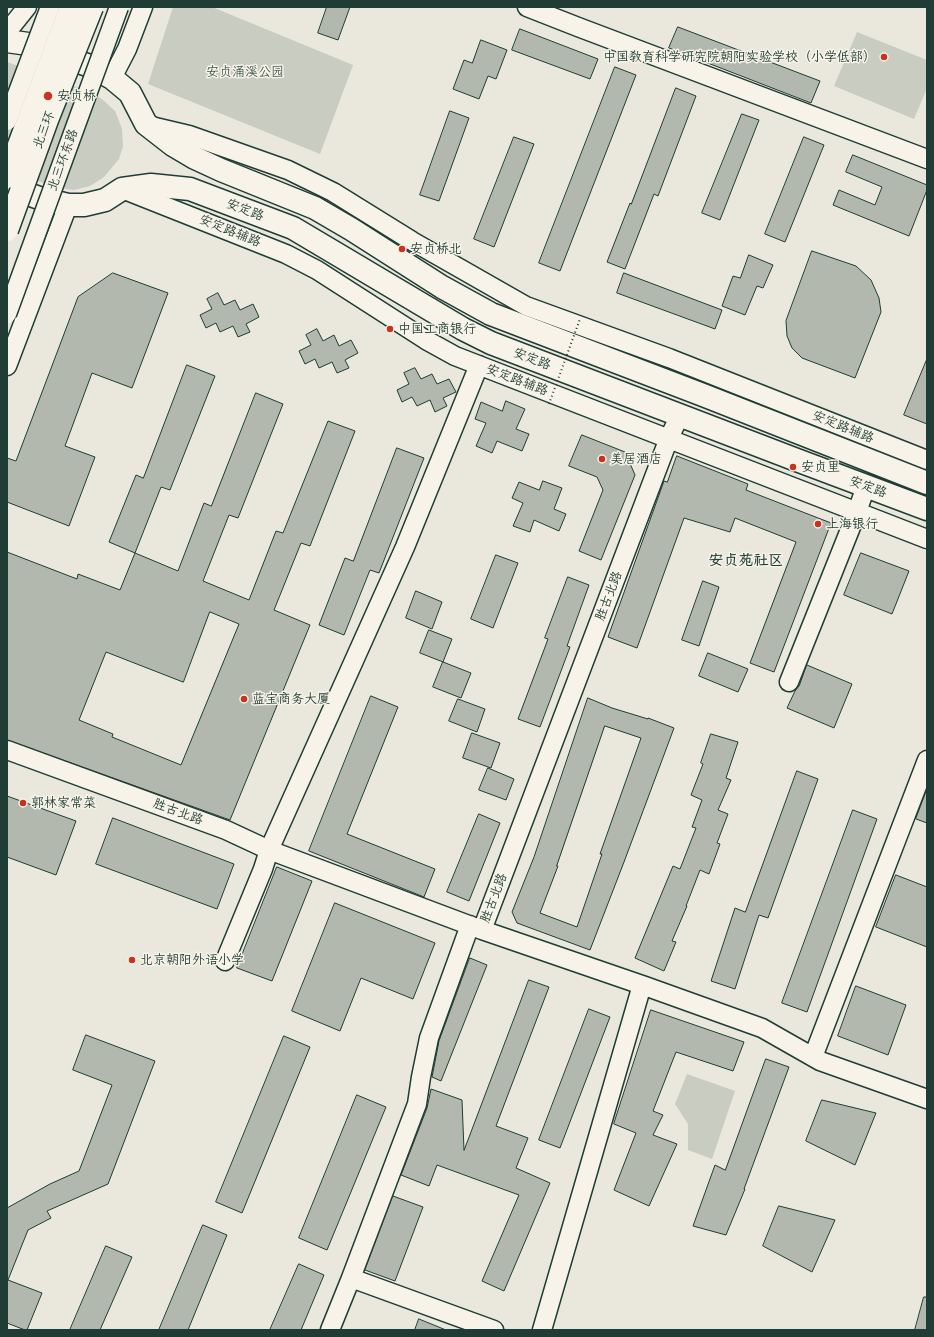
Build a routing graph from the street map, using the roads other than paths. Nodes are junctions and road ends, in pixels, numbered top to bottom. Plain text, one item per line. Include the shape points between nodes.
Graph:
1 (27, 7) edge
2 (50, 7) edge
3 (71, 7) edge
4 (92, 7) edge
5 (119, 7) edge
6 (143, 7) edge
7 (527, 7) edge
8 (7, 32) edge
9 (7, 41) edge
10 (112, 78) junction
11 (7, 121) edge
12 (146, 124) junction
13 (927, 159) edge
14 (7, 176) edge
15 (7, 186) edge
16 (122, 189) junction
17 (68, 205) junction
18 (7, 230) edge
19 (7, 314) edge
20 (669, 358) junction
21 (479, 365) junction
22 (7, 366) edge
23 (703, 395) junction
24 (680, 415) junction
25 (669, 438) junction
26 (927, 460) edge
27 (927, 483) edge
28 (866, 486) junction
29 (927, 509) edge
30 (857, 512) junction
31 (927, 539) edge
32 (790, 682) dead end
33 (7, 750) edge
34 (927, 760) edge
35 (270, 850) junction
36 (476, 927) junction
37 (225, 961) dead end
38 (642, 985) junction
39 (813, 1057) junction
40 (927, 1100) edge
41 (351, 1278) junction
42 (330, 1330) edge
43 (494, 1330) edge
44 (542, 1330) edge

1 - 8 street
2 - 11 street, bridge
3 - 14 main road, 北三环, bridge
4 - 18 main road, 北三环, bridge
5 - 19 street, 北三环东路, bridge
6 - 10 street via 127,49
7 - 13 street
9 - 10 main road via 28,44 90,66
10 - 12 main road via 130,93
12 - 20 street, 安定路辅路 via 189,135 288,170 333,192 524,305
12 - 23 main road, 安定路 via 195,158 315,208 490,314
15 - 17 main road
16 - 17 main road via 105,200 84,205
16 - 21 street, 安定路辅路 via 286,254 317,270 426,340 455,356
16 - 24 main road, 安定路 via 151,185 190,189 293,228 491,343
17 - 22 street
20 - 23 street
20 - 26 street, 安定路辅路
21 - 25 street, 安定路辅路
21 - 35 street via 405,547
23 - 27 main road, 安定路
24 - 25 street, 胜古北路
24 - 28 main road, 安定路
25 - 30 street, 安定路辅路
25 - 36 street, 胜古北路
28 - 29 main road, 安定路
28 - 30 street
30 - 31 street, 安定路辅路
30 - 32 street
33 - 35 street, 胜古北路 via 226,830
34 - 39 street
35 - 36 street, 胜古北路
35 - 37 street
36 - 38 street
36 - 41 street via 429,1038 417,1104
38 - 39 street via 762,1028
38 - 44 street
39 - 40 street
41 - 42 street
41 - 43 street

